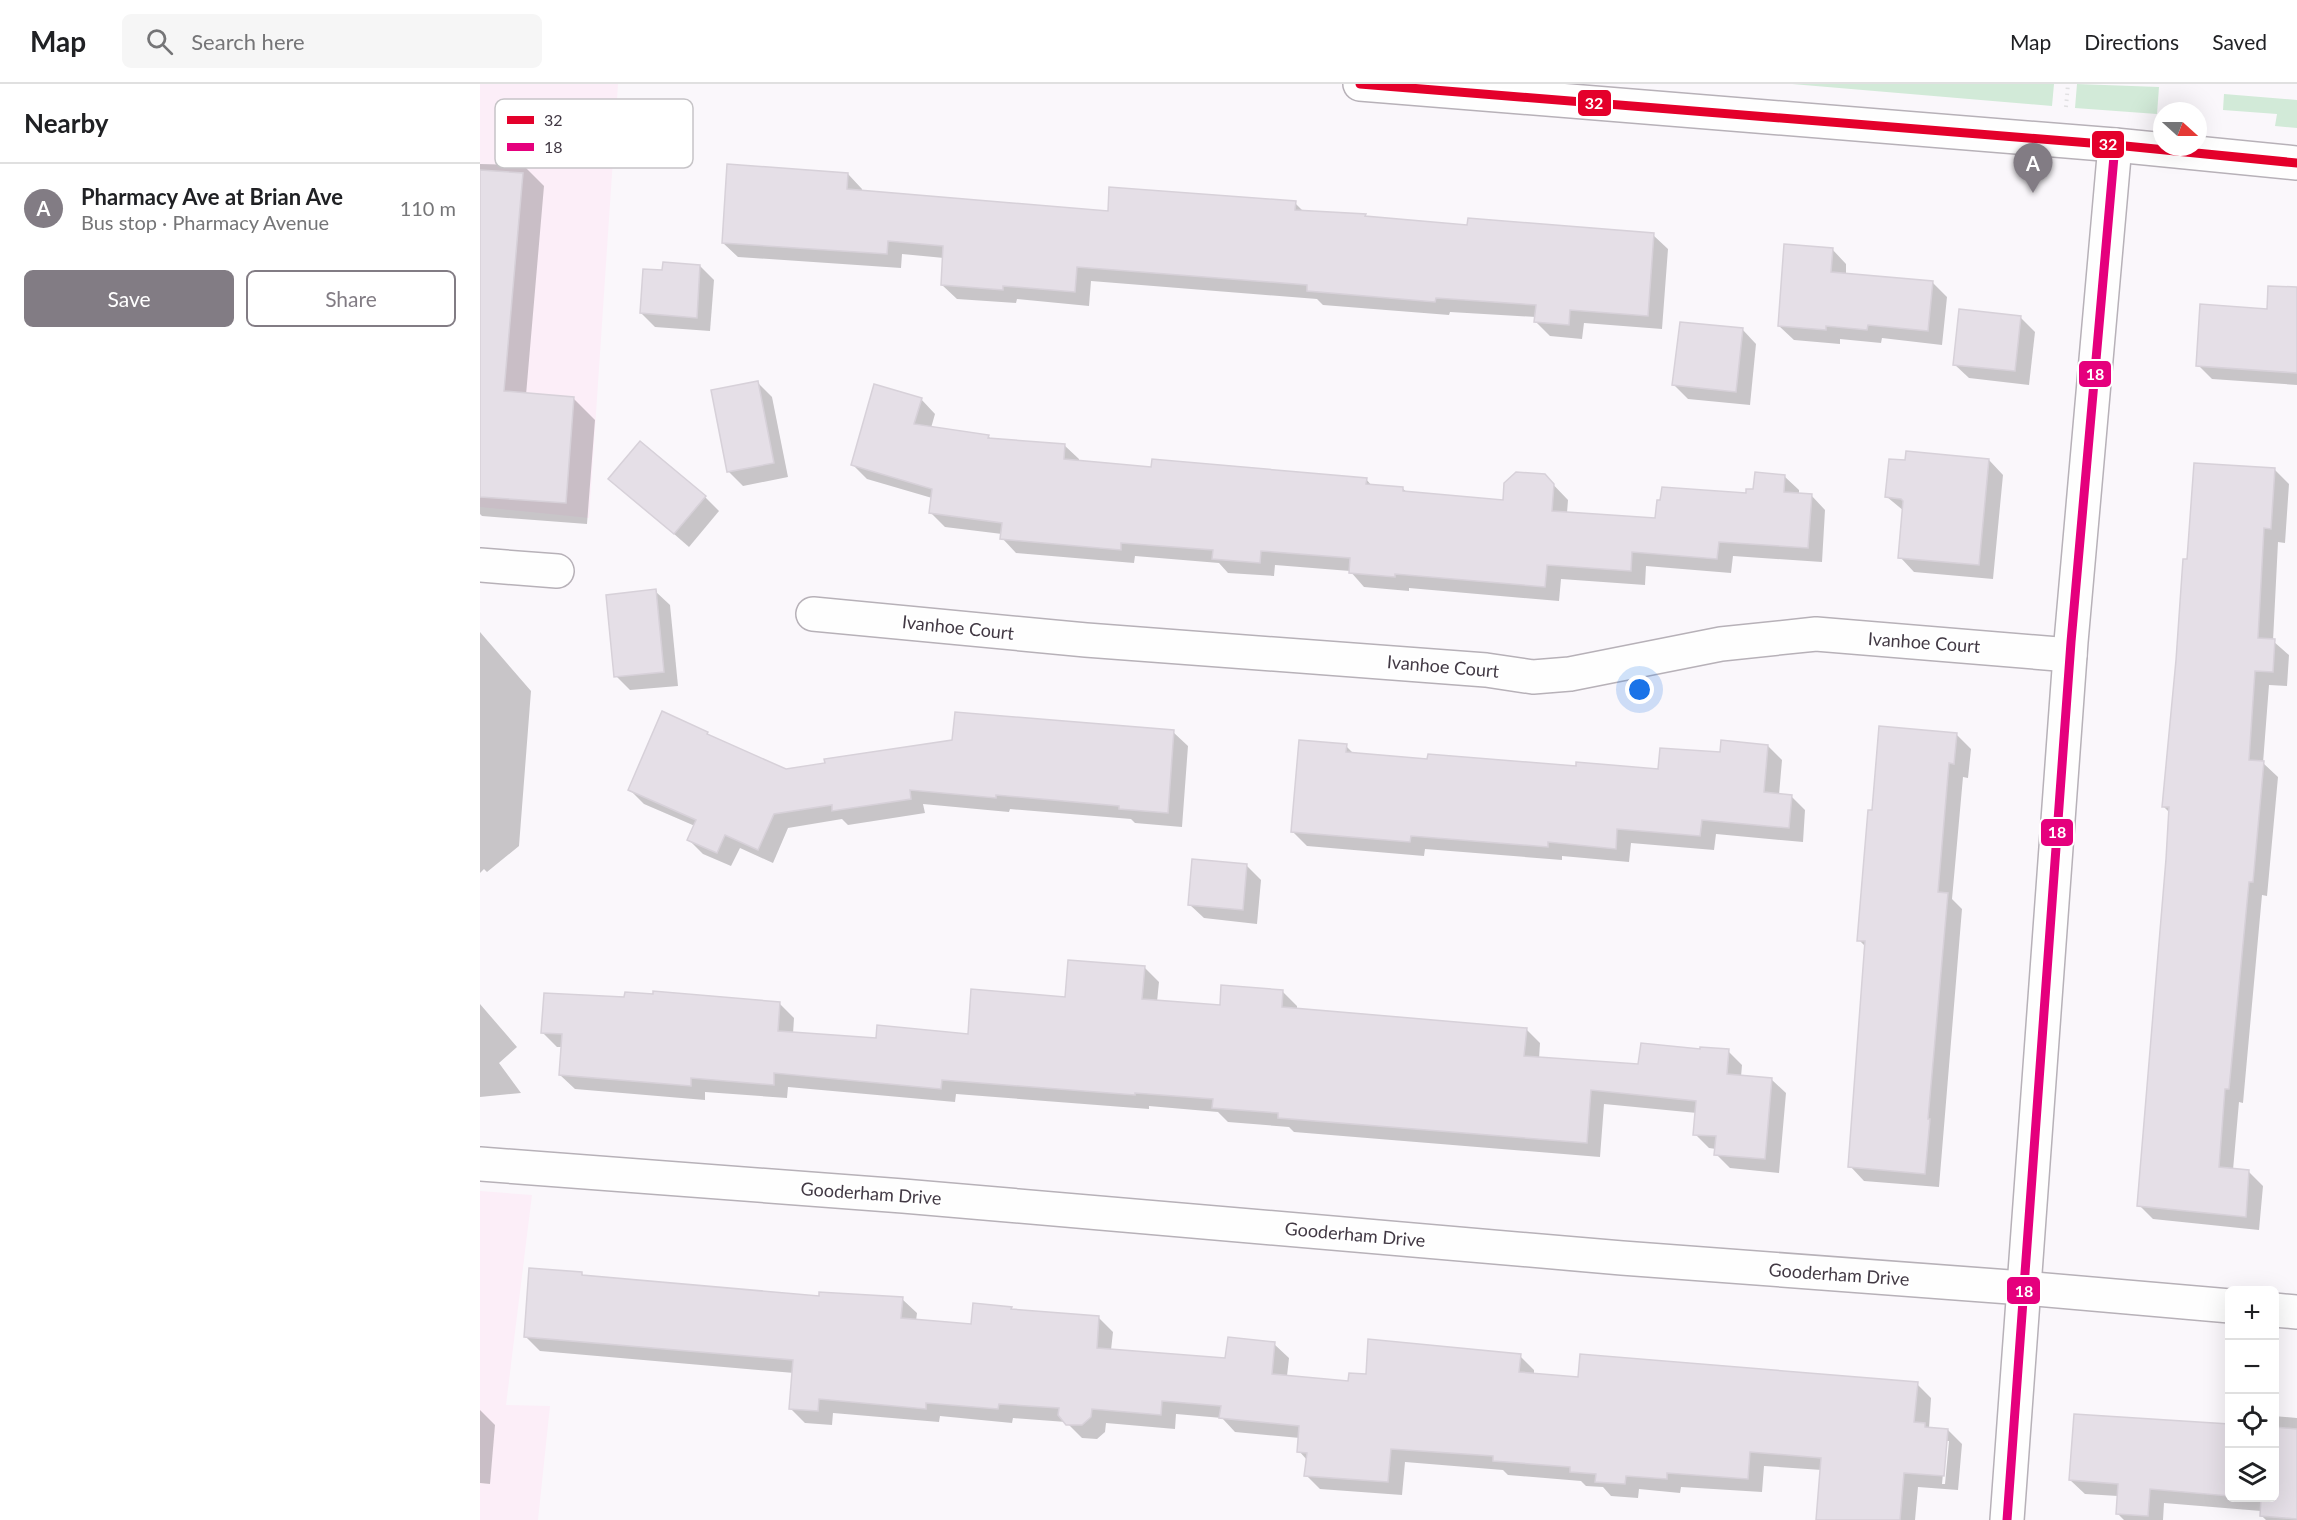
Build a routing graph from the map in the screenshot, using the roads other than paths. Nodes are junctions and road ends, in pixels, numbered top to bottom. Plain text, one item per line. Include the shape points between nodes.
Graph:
1 (1360, 84) edge
2 (2115, 145) junction
3 (2297, 163) edge
4 (480, 566) edge
5 (557, 571) dead end
6 (813, 614) dead end
7 (2070, 655) junction
8 (480, 1164) edge
9 (2023, 1288) junction
10 (2225, 1306) edge
11 (2279, 1310) edge
12 (2297, 1312) edge
13 (2007, 1520) edge

1 - 2 street
2 - 3 street
2 - 7 street
4 - 5 street
6 - 7 street, Ivanhoe Court via 1533,677 1570,674 1721,644 1816,634
7 - 9 street
8 - 9 street, Gooderham Drive
9 - 10 street, Gooderham Drive
9 - 13 street
11 - 12 street

